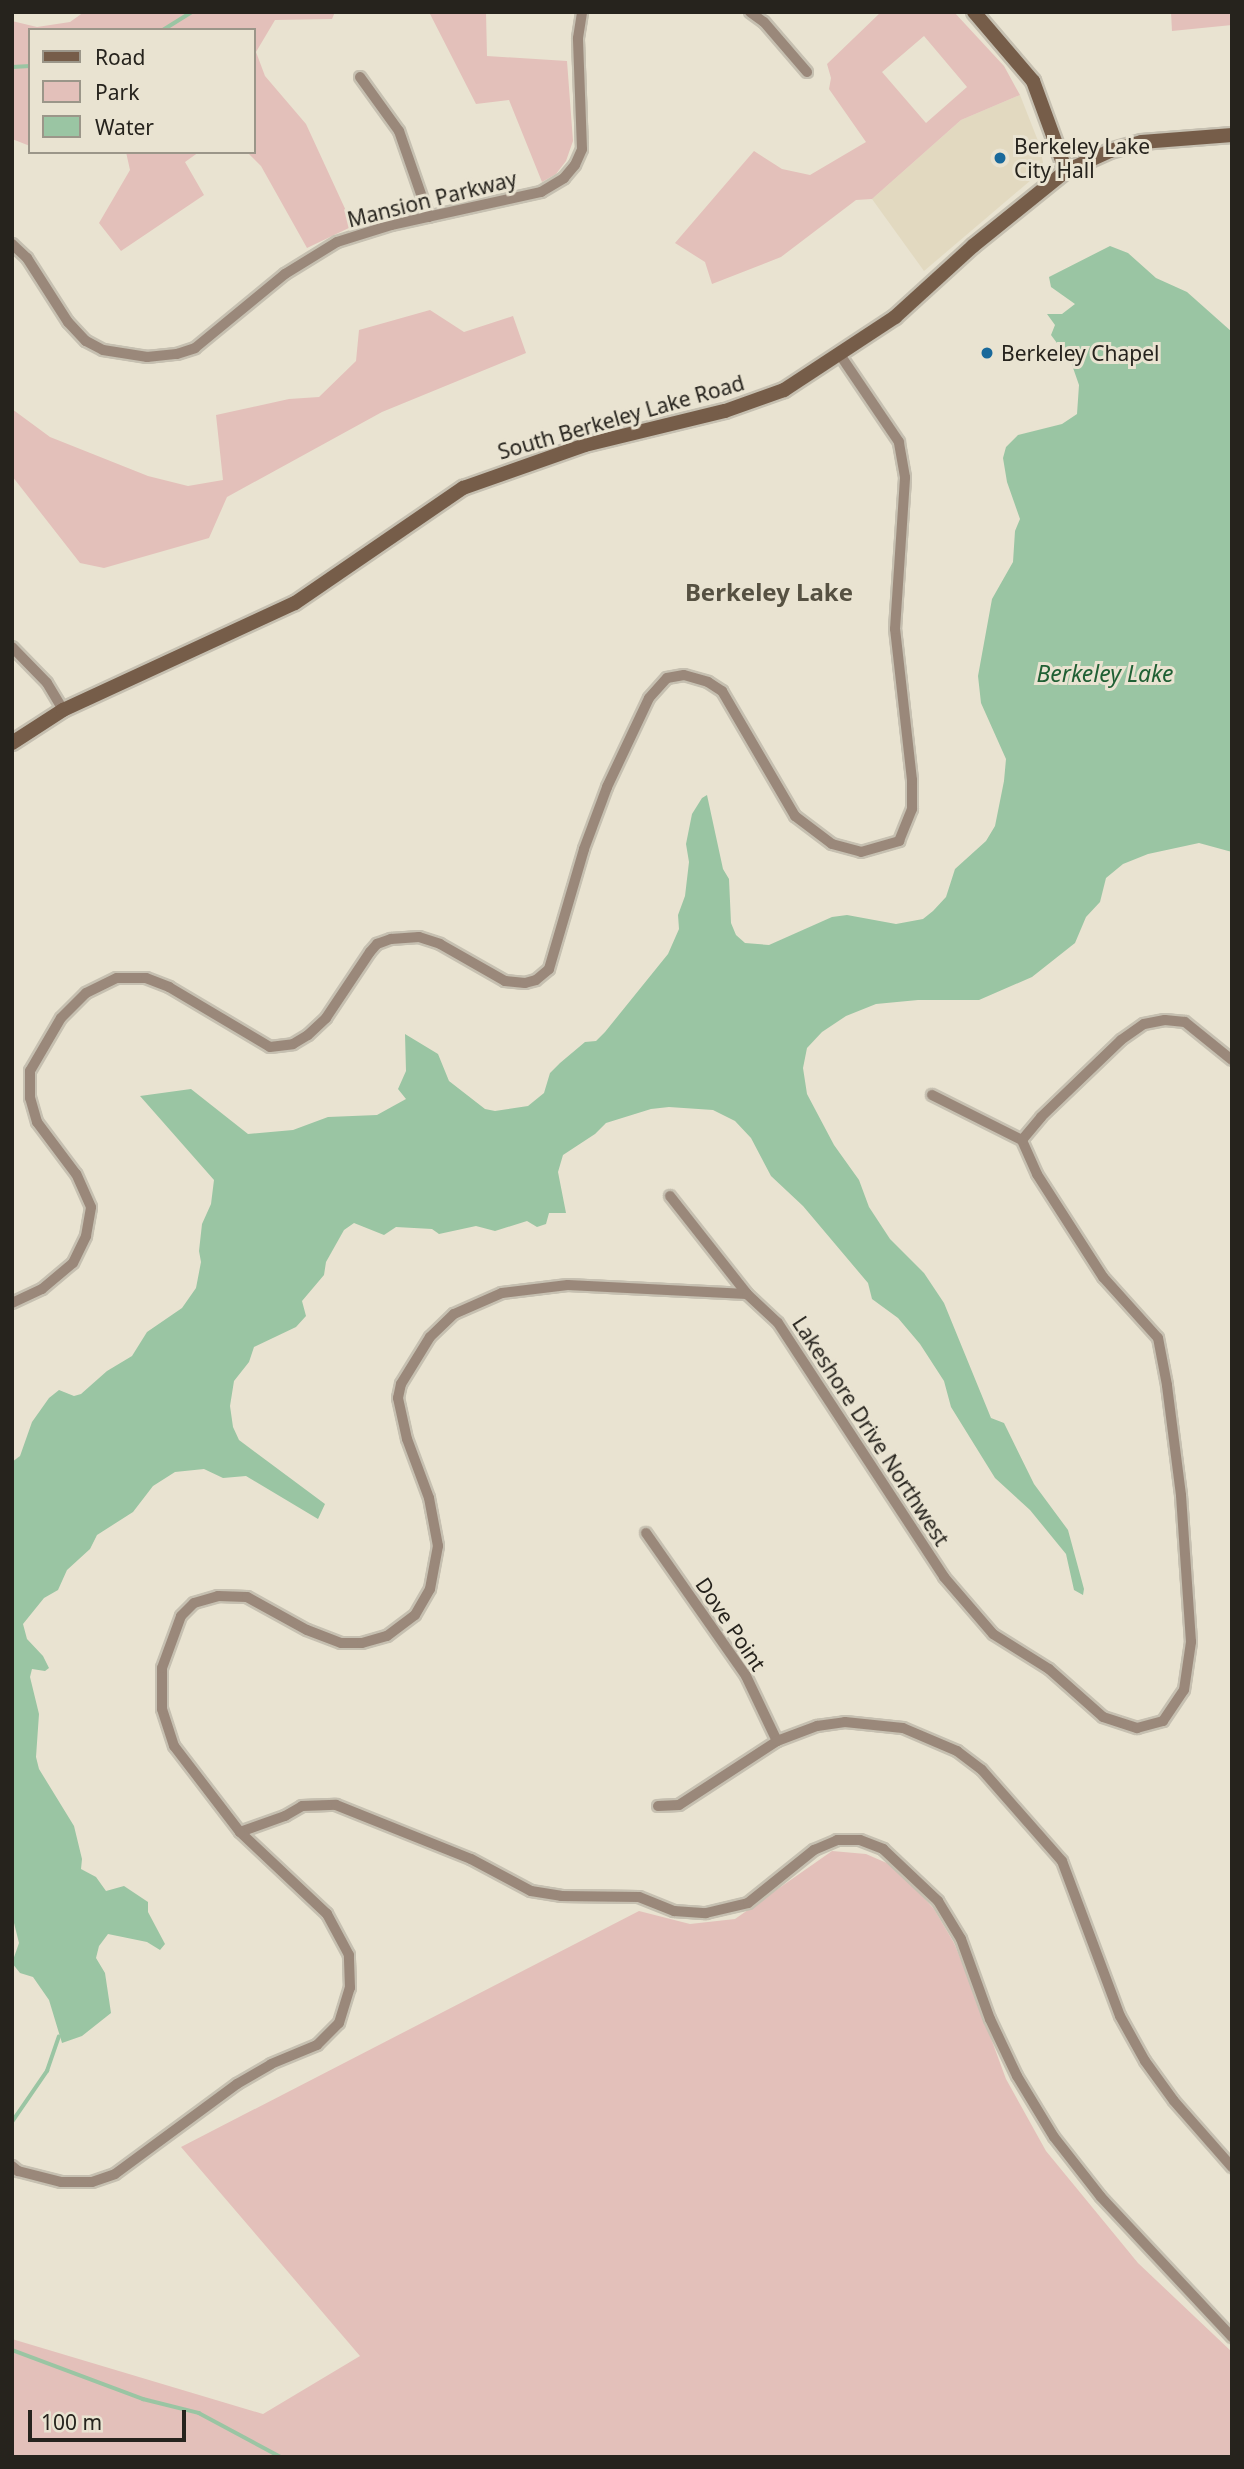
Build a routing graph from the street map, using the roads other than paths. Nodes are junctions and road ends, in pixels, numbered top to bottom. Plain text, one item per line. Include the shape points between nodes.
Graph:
1 (582, 12) edge
2 (750, 12) edge
3 (974, 12) edge
4 (807, 72) dead end
5 (360, 77) dead end
6 (1232, 135) edge
7 (1066, 171) junction
8 (429, 217) junction
9 (12, 244) edge
10 (840, 355) junction
11 (12, 647) edge
12 (63, 710) junction
13 (12, 743) edge
14 (1232, 1060) edge
15 (932, 1095) dead end
16 (1022, 1140) junction
17 (670, 1196) dead end
18 (747, 1294) junction
19 (12, 1303) edge
20 (646, 1533) dead end
21 (777, 1741) junction
22 (657, 1806) dead end
23 (240, 1832) junction
24 (12, 2166) edge
25 (1232, 2167) edge
26 (1232, 2337) edge

1 - 8 street, Mansion Parkway via 578,38 583,133 575,165 541,192
2 - 4 street
3 - 7 street via 1033,81
5 - 8 street via 398,131
6 - 7 street, South Berkeley Lake Road via 1142,142
7 - 10 street, South Berkeley Lake Road via 895,317
8 - 9 street, Mansion Parkway via 337,242 285,274 195,348 147,357 103,350 79,336 27,258
10 - 12 street, South Berkeley Lake Road via 784,390 725,411 560,453 463,488 295,603
10 - 19 street via 899,442 905,477 895,629 912,809 899,841 861,852 832,844 795,816 722,691 684,675 667,678 649,698 607,787 549,969 536,980 505,981 419,937 391,939 370,952 326,1018 308,1035 293,1044 270,1048 146,978 117,978 86,993 61,1018 30,1071 30,1098 37,1122 76,1174 90,1207 86,1237 73,1263 42,1289
11 - 12 street via 47,683
12 - 13 street, South Berkeley Lake Road
14 - 16 street via 1185,1022 1144,1024 1041,1116
15 - 16 street
16 - 18 street, Lakeshore Drive Northwest via 1037,1174 1103,1277 1158,1338 1181,1495 1191,1642 1184,1690 1163,1721 1137,1728 1103,1717 1049,1669 993,1634 944,1577 778,1323
17 - 18 street, Lakeshore Drive Northwest
18 - 23 street via 568,1284 534,1288 502,1293 454,1314 430,1337 411,1364 398,1398 429,1498 438,1546 430,1589 415,1615 387,1636 362,1643 341,1643 307,1630 247,1597 218,1596 194,1603 180,1616 162,1668 162,1709 174,1745
20 - 21 street, Dove Point via 746,1676
21 - 22 street via 679,1805
21 - 25 street via 817,1726 869,1723 931,1738 982,1770 1062,1861 1110,1991 1145,2061
23 - 24 street via 327,1914 349,1955 350,1988 339,2023 317,2045 237,2084 115,2174 92,2182 61,2182
23 - 26 street via 302,1806 336,1805 471,1859 531,1891 639,1897 674,1910 706,1913 748,1903 814,1850 837,1840 860,1840 883,1849 938,1901 961,1940 1017,2076 1054,2137 1101,2197

